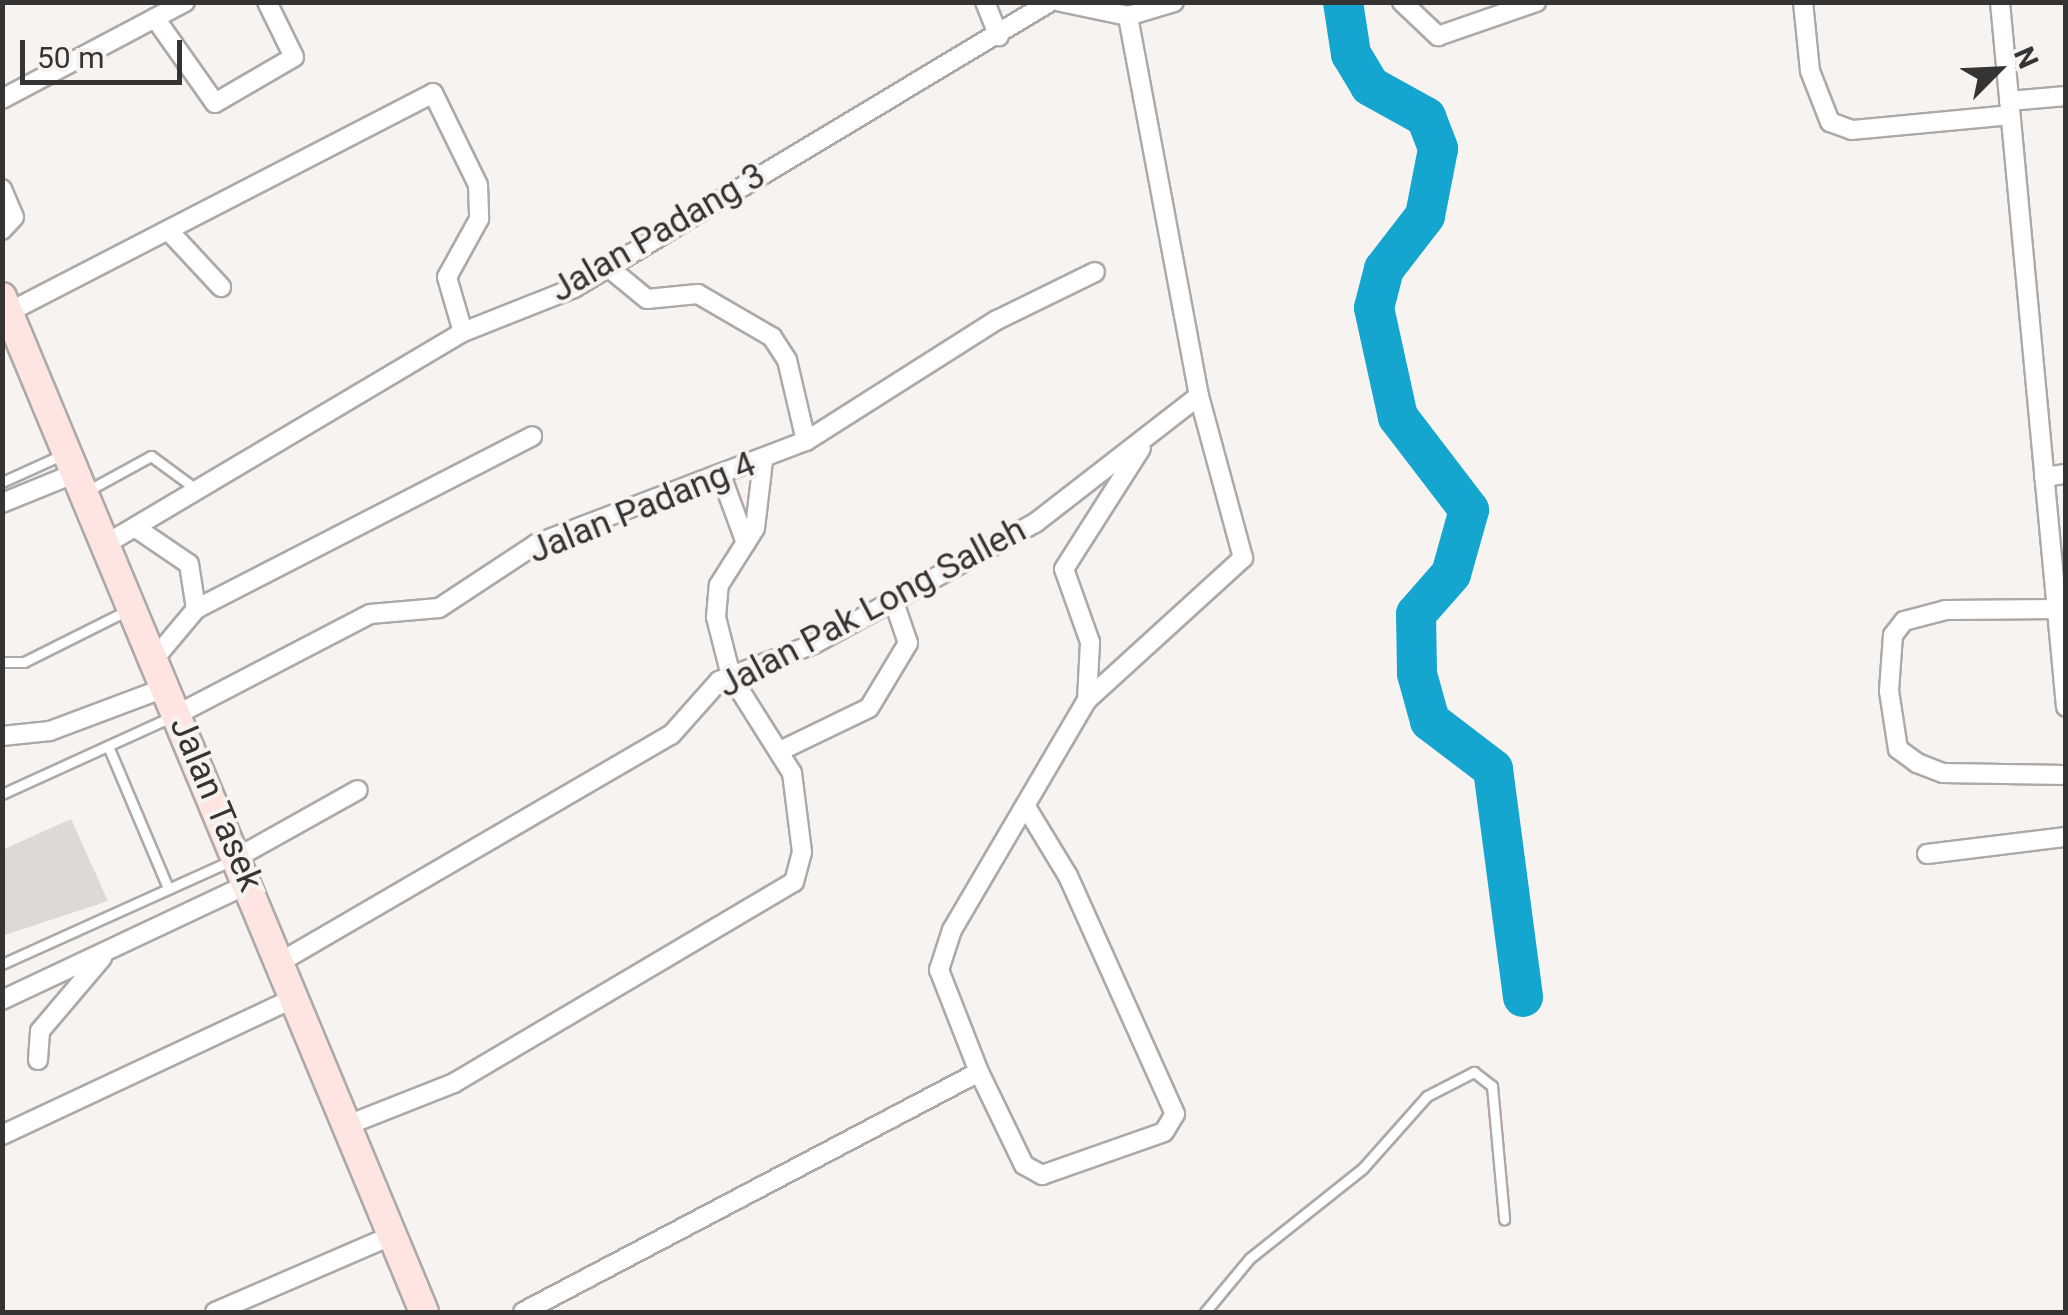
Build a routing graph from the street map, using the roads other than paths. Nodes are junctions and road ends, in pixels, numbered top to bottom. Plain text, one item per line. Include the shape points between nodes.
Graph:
1 (185, 2) edge
2 (266, 2) edge
3 (984, 2) edge
4 (1050, 2) edge
5 (1060, 2) edge
6 (1174, 2) edge
7 (1402, 2) edge
8 (1536, 2) edge
9 (1804, 2) edge
10 (2000, 2) edge
11 (1128, 16) junction
12 (154, 18) junction
13 (999, 36) junction
14 (2066, 96) edge
15 (2, 99) edge
16 (2010, 108) junction
17 (2, 189) edge
18 (2, 230) edge
19 (168, 230) junction
20 (608, 268) junction
21 (1095, 272) dead end
22 (221, 287) dead end
23 (6, 304) edge
24 (463, 332) junction
25 (1199, 396) junction
26 (532, 436) dead end
27 (806, 442) junction
28 (1142, 446) junction
29 (763, 461) junction
30 (76, 472) junction
31 (2066, 474) edge
32 (721, 475) junction
33 (2044, 477) junction
34 (2, 482) edge
35 (201, 494) junction
36 (2, 502) edge
37 (136, 528) junction
38 (746, 543) junction
39 (106, 544) junction
40 (894, 602) junction
41 (133, 608) junction
42 (2056, 609) junction
43 (196, 610) junction
44 (154, 658) junction
45 (2, 662) edge
46 (730, 676) junction
47 (167, 687) junction
48 (1087, 700) junction
49 (2066, 707) edge
50 (178, 714) junction
51 (2, 736) edge
52 (108, 746) junction
53 (784, 749) junction
54 (2066, 775) edge
55 (358, 790) dead end
56 (2, 794) edge
57 (1026, 807) junction
58 (2066, 837) edge
59 (1927, 854) dead end
60 (238, 857) junction
61 (250, 884) junction
62 (168, 888) junction
63 (109, 950) junction
64 (282, 961) junction
65 (2, 964) edge
66 (298, 998) junction
67 (2, 1000) edge
68 (38, 1060) dead end
69 (979, 1072) junction
70 (350, 1124) junction
71 (2, 1135) edge
72 (1504, 1219) dead end
73 (393, 1235) junction
74 (1217, 1310) edge
75 (215, 1312) edge
76 (424, 1312) edge
77 (523, 1312) edge
78 (1205, 1312) edge

1 - 12 street
2 - 12 street via 294,57 216,103
3 - 13 street
4 - 13 street, Jalan Padang 3
5 - 11 street
6 - 11 street
7 - 8 street via 1438,36
9 - 16 street via 1810,71 1830,122 1852,130
10 - 16 street
11 - 25 street
12 - 15 street
13 - 20 street, Jalan Padang 3
14 - 16 street
16 - 33 street
17 - 18 street via 14,218
19 - 22 street
19 - 23 street
19 - 24 street via 433,93 478,184 478,219 447,277
20 - 24 street, Jalan Padang 3
20 - 27 street via 647,299 698,294 772,337 787,360
21 - 27 street, Jalan Padang 4 via 982,329
23 - 30 main road, Jalan Tasek
24 - 35 street, Jalan Padang 3
25 - 28 street, Jalan Pak Long Salleh
25 - 48 street via 1243,558
26 - 43 street
27 - 29 street, Jalan Padang 4
28 - 40 street, Jalan Pak Long Salleh via 1035,523
28 - 48 street via 1064,569 1090,642
29 - 32 street, Jalan Padang 4
29 - 38 street
30 - 34 lane
30 - 35 lane via 151,456
30 - 36 street
30 - 39 main road, Jalan Tasek
31 - 33 street
32 - 38 street
32 - 50 street, Jalan Padang 4 via 536,544 439,608 370,614
33 - 42 street
35 - 37 street, Jalan Padang 3
37 - 39 street, Jalan Padang 3
37 - 43 street via 189,564
38 - 46 street via 719,585
39 - 41 main road, Jalan Tasek
40 - 46 street, Jalan Pak Long Salleh
40 - 53 street via 908,643 869,708
41 - 44 main road, Jalan Tasek
41 - 45 lane via 24,662
42 - 49 street
42 - 54 street via 1946,610 1904,621 1894,635 1890,690 1898,749 1943,774
43 - 44 street
44 - 47 main road, Jalan Tasek
46 - 53 street
46 - 64 street, Jalan Pak Long Salleh via 671,735
47 - 50 main road, Jalan Tasek
47 - 51 street via 50,731
48 - 57 street
50 - 52 lane
50 - 60 main road, Jalan Tasek
52 - 56 lane
52 - 62 lane
53 - 70 street via 802,852 794,882 454,1084
55 - 60 street
57 - 69 street via 940,954
57 - 69 street via 1068,876 1176,1114 1164,1132 1042,1174 1024,1166
58 - 59 street
60 - 61 main road, Jalan Tasek
60 - 62 lane
61 - 63 street
61 - 64 main road, Jalan Tasek
62 - 65 lane
63 - 67 street
63 - 68 street via 40,1031
64 - 66 main road, Jalan Tasek
66 - 70 main road, Jalan Tasek
66 - 71 street
69 - 77 street
70 - 73 main road, Jalan Tasek
72 - 74 lane via 1492,1086 1474,1072 1427,1096 1364,1168 1250,1258
73 - 75 street
73 - 76 main road, Jalan Tasek
74 - 78 lane

